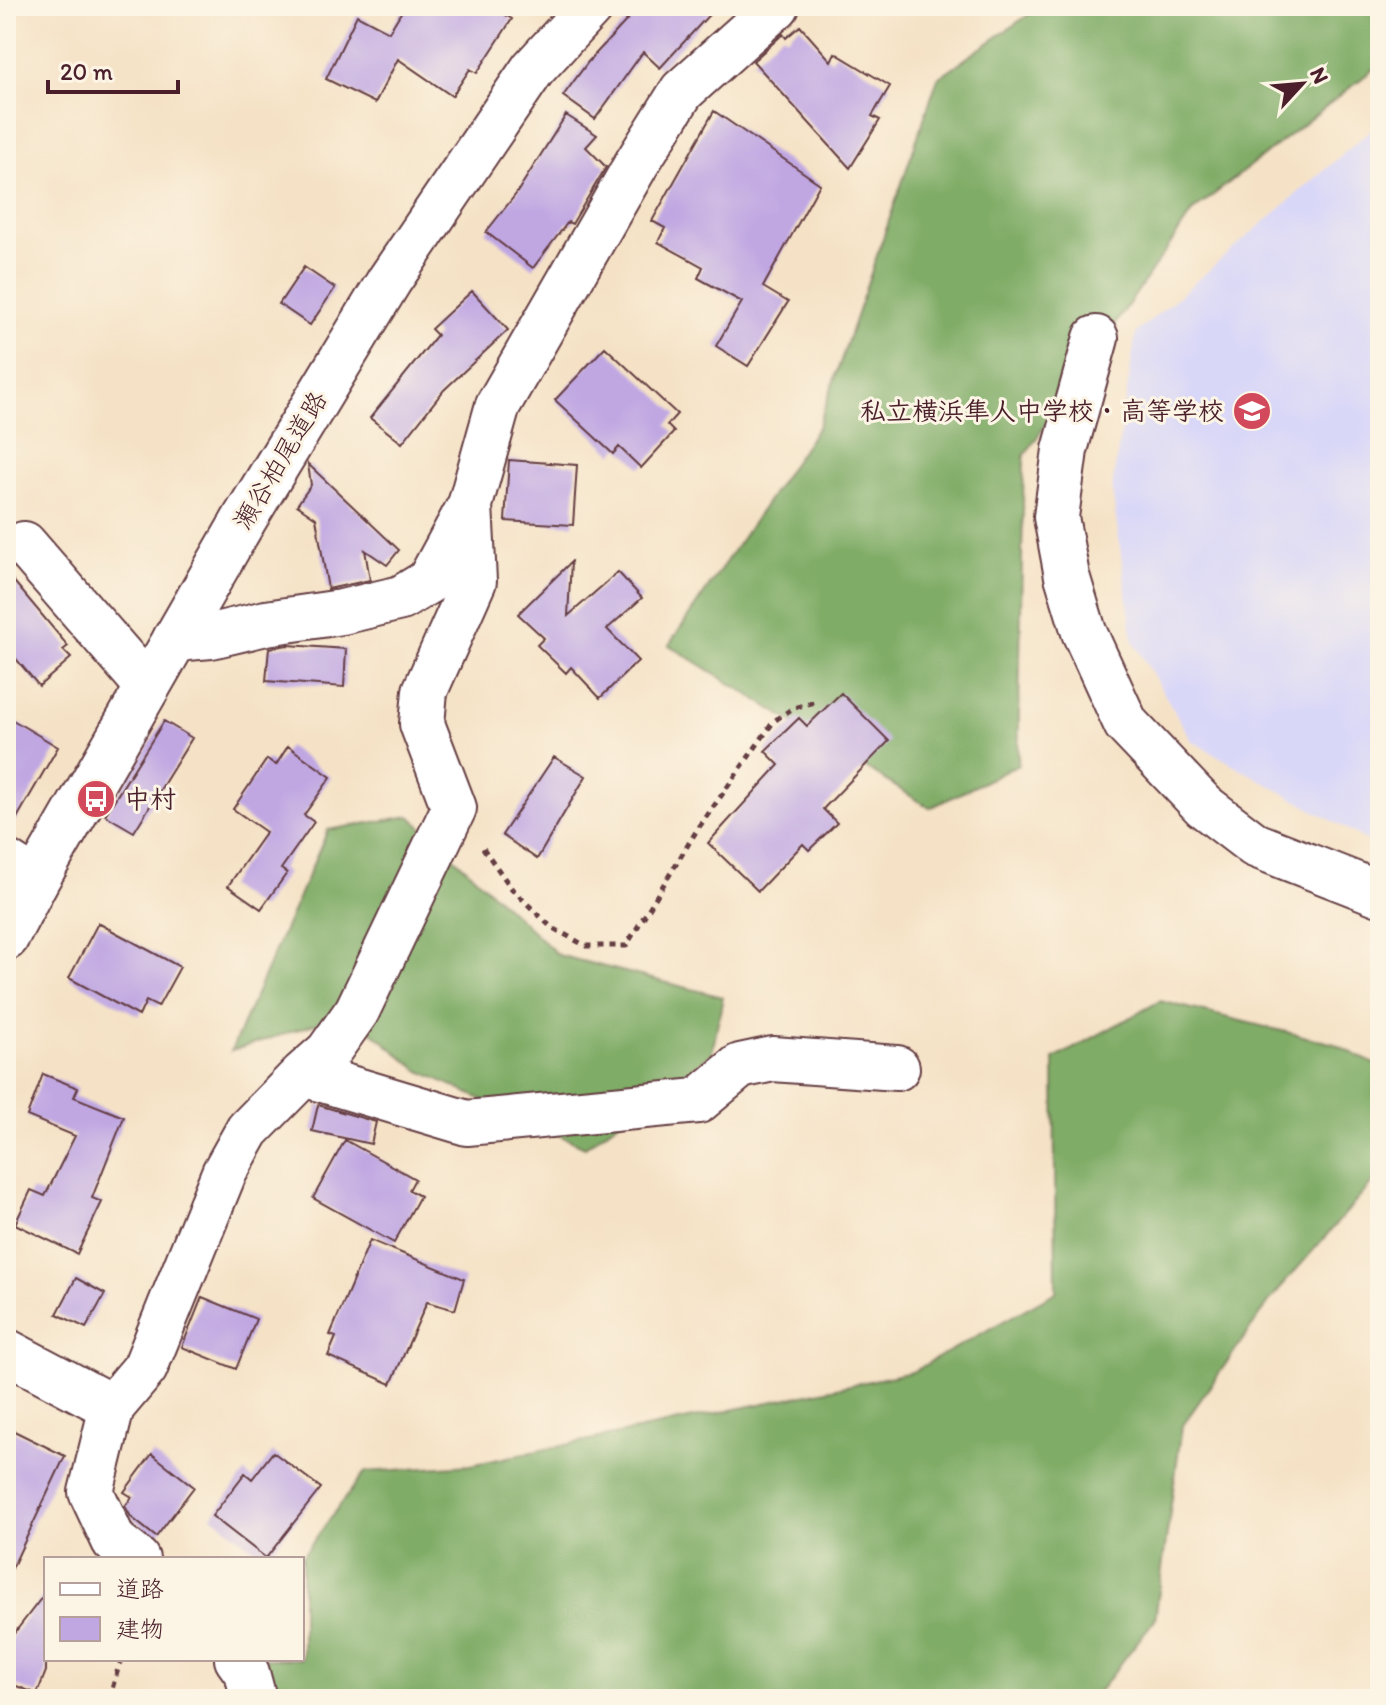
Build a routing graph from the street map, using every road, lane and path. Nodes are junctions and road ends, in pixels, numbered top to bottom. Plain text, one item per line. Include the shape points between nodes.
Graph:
1 (591, 6) edge
2 (777, 6) edge
3 (1096, 338) dead end
4 (470, 505) junction
5 (24, 544) dead end
6 (175, 639) junction
7 (147, 686) junction
8 (815, 702) dead end
9 (454, 808) junction
10 (21, 871) edge
11 (1380, 894) edge
12 (6, 938) edge
13 (897, 1068) dead end
14 (303, 1074) junction
15 (6, 1351) edge
16 (112, 1407) junction
17 (134, 1557) edge
18 (120, 1661) edge
19 (238, 1661) edge
20 (109, 1699) edge
21 (254, 1699) edge

1 - 6 street, 瀬谷柏尾道路 via 533,69 389,281
2 - 4 street via 682,91 667,114 498,405
3 - 11 street via 1065,450 1056,517 1084,632 1126,724 1204,806 1255,845
4 - 6 street via 429,581 401,598
4 - 9 street via 474,581 425,691 422,724
5 - 7 street
6 - 7 street, 瀬谷柏尾道路
7 - 10 street, 瀬谷柏尾道路
8 - 9 path via 774,721 697,830 626,946 586,946 551,927 512,889
9 - 14 street via 357,1011 328,1052
10 - 12 street, 瀬谷柏尾道路
13 - 14 street via 773,1059 740,1066 698,1101 467,1123
14 - 16 street via 248,1130 224,1173 145,1368
15 - 16 street
16 - 17 street via 91,1492 114,1541
18 - 20 path
19 - 21 street

